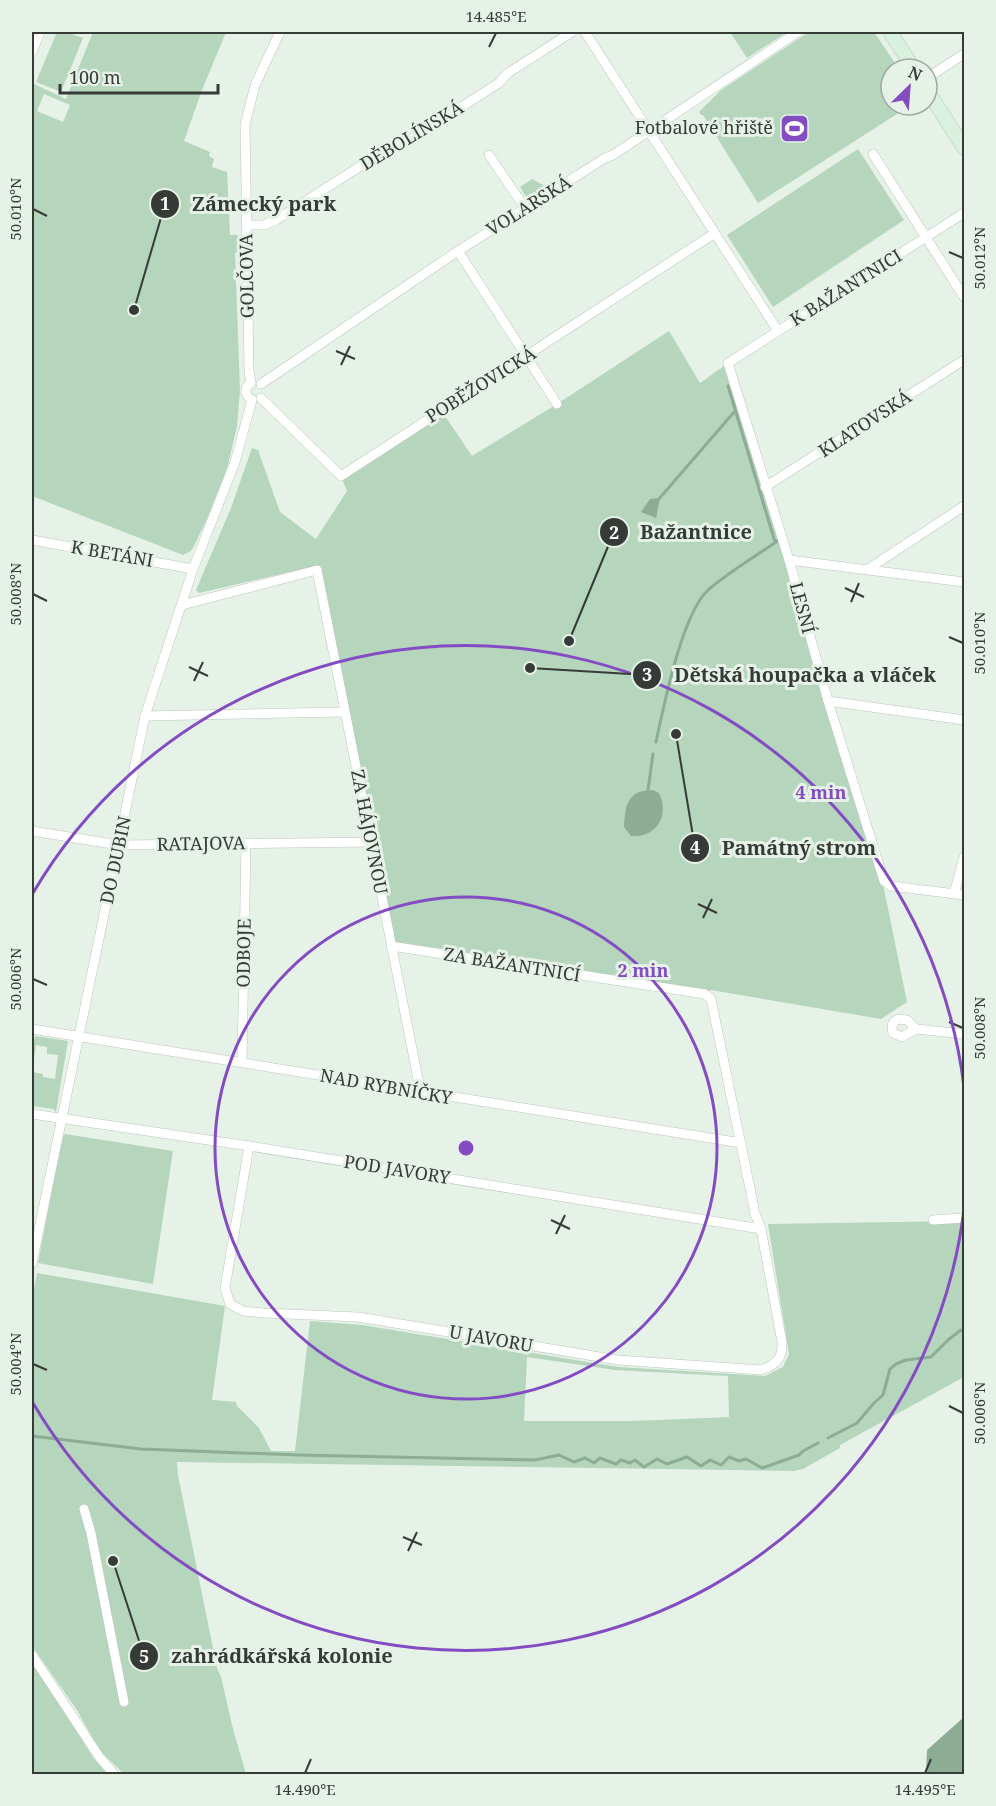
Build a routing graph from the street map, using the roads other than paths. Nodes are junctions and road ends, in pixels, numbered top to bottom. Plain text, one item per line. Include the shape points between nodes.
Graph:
1 (40, 32) edge
2 (280, 32) edge
3 (572, 32) edge
4 (585, 32) edge
5 (798, 32) edge
6 (890, 32) edge
7 (32, 52) edge
8 (964, 54) edge
9 (906, 57) edge
10 (939, 70) edge
11 (939, 109) edge
12 (649, 131) junction
13 (964, 148) edge
14 (489, 154) dead end
15 (873, 154) dead end
16 (525, 208) junction
17 (964, 213) edge
18 (246, 225) junction
19 (715, 233) junction
20 (927, 237) junction
21 (458, 251) junction
22 (964, 297) edge
23 (778, 332) junction
24 (526, 357) junction
25 (964, 360) edge
26 (728, 363) joint
27 (256, 383) junction
28 (256, 399) junction
29 (557, 404) dead end
30 (765, 487) junction
31 (964, 506) edge
32 (32, 540) edge
33 (789, 560) junction
34 (194, 568) junction
35 (868, 569) junction
36 (964, 582) edge
37 (182, 605) junction
38 (828, 701) junction
39 (345, 712) junction
40 (145, 716) junction
41 (964, 720) edge
42 (32, 831) edge
43 (372, 842) junction
44 (246, 843) junction
45 (119, 845) junction
46 (964, 857) edge
47 (959, 895) edge
48 (392, 946) junction
49 (705, 994) joint
50 (32, 1029) edge
51 (916, 1029) dead end
52 (964, 1034) edge
53 (80, 1037) junction
54 (242, 1063) junction
55 (421, 1094) junction
56 (32, 1114) edge
57 (63, 1119) junction
58 (741, 1143) junction
59 (249, 1146) junction
60 (964, 1218) edge
61 (933, 1220) dead end
62 (761, 1229) junction
63 (32, 1263) edge
64 (84, 1509) dead end
65 (32, 1655) edge
66 (124, 1702) dead end
67 (114, 1774) edge

1 - 7 street
2 - 18 street, GOLČOVA via 255,85 245,125
3 - 18 street, DĚBOLÍNSKÁ via 405,143 381,153 276,220
4 - 12 street
5 - 12 street, VOLARSKÁ
6 - 9 street
8 - 10 street
11 - 13 street
12 - 16 street, VOLARSKÁ
12 - 19 street
14 - 16 street
15 - 20 street
16 - 21 street, VOLARSKÁ
17 - 20 street, K BAŽANTNICI
18 - 27 street, GOLČOVA via 249,371
19 - 23 street
19 - 24 street, POBĚŽOVICKÁ
20 - 22 street
20 - 23 street, K BAŽANTNICI
21 - 24 street
21 - 27 street, VOLARSKÁ
23 - 26 street, K BAŽANTNICI
24 - 28 street, POBĚŽOVICKÁ via 341,476
24 - 29 street
25 - 30 street, KLATOVSKÁ
26 - 30 street, LESNÍ
27 - 28 street via 264,392
27 - 28 street via 247,386 246,392
28 - 34 street
30 - 33 street, LESNÍ
31 - 35 street
32 - 34 street, K BETÁNI
33 - 35 street
33 - 38 street, LESNÍ
34 - 37 street, DO DUBIN
35 - 36 street
37 - 39 street, ZA HÁJOVNOU via 317,570
37 - 40 street, DO DUBIN
38 - 41 street
38 - 47 street, LESNÍ via 884,880 891,885
39 - 40 street
39 - 43 street, ZA HÁJOVNOU
40 - 45 street, DO DUBIN
42 - 45 street, RATAJOVA
43 - 44 street, RATAJOVA
43 - 48 street, ZA HÁJOVNOU
44 - 45 street, RATAJOVA
44 - 54 street, ODBOJE
45 - 53 street, DO DUBIN
46 - 47 street
48 - 49 street, ZA BAŽANTNICÍ
48 - 55 street, ZA HÁJOVNOU
49 - 58 street, U JAVORU via 711,999
50 - 53 street, NAD RYBNÍČKY
51 - 52 street
53 - 54 street, NAD RYBNÍČKY
53 - 57 street, DO DUBIN
54 - 55 street, NAD RYBNÍČKY
55 - 58 street, NAD RYBNÍČKY
56 - 57 street, POD JAVORY
57 - 59 street, POD JAVORY
57 - 63 street, DO DUBIN
58 - 62 street, U JAVORU
59 - 62 street, POD JAVORY
59 - 62 street, U JAVORU via 225,1288 230,1304 243,1311 358,1317 618,1360 761,1370 773,1365 782,1348
60 - 61 street
64 - 66 street
65 - 67 street

